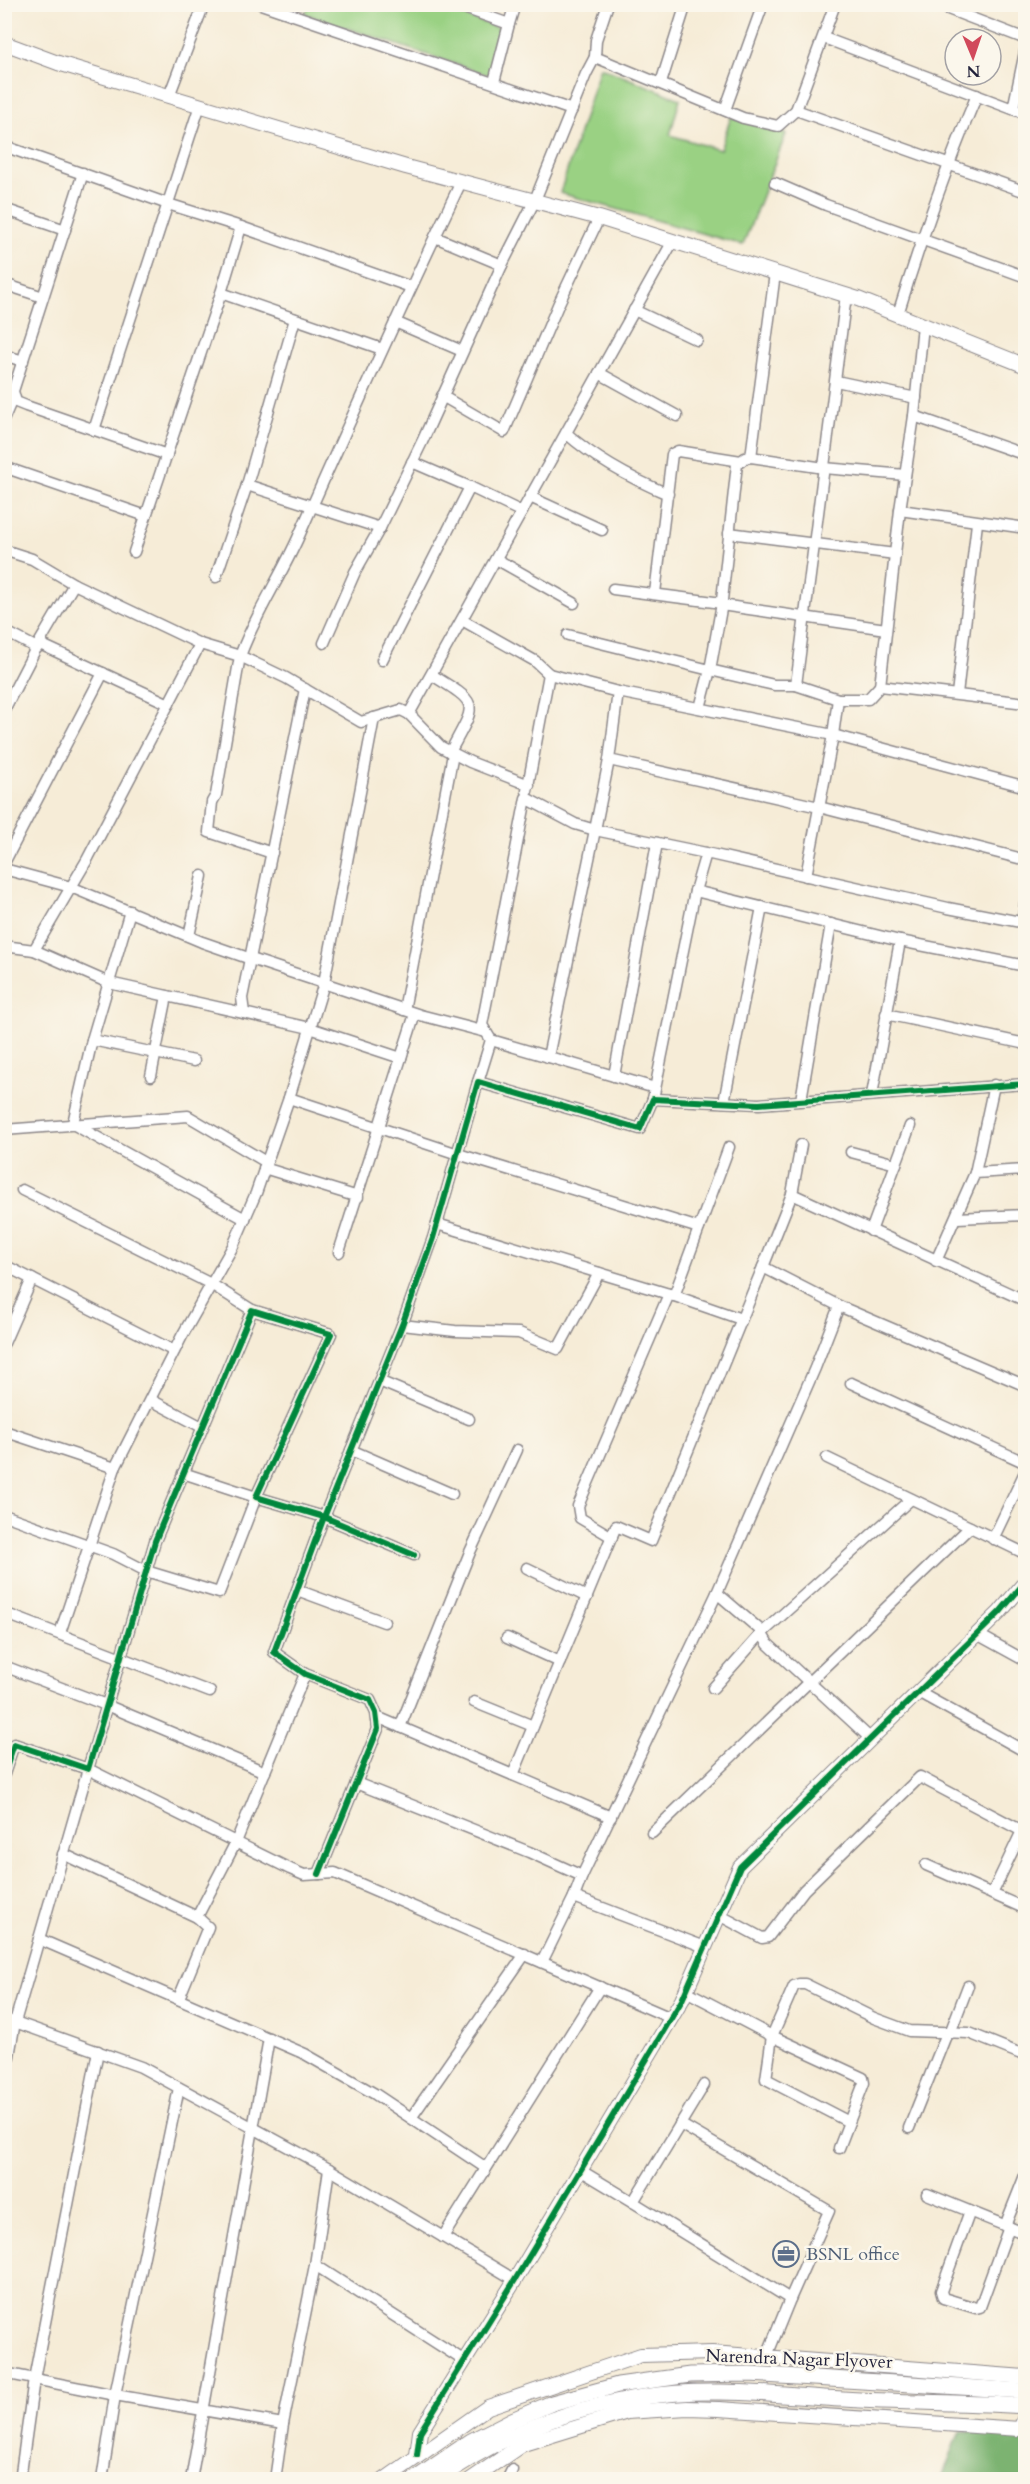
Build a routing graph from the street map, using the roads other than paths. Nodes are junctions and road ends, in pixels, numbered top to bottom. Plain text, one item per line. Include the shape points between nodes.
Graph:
1 (204, 4) edge
2 (261, 4) edge
3 (453, 4) edge
4 (515, 4) edge
5 (608, 4) edge
6 (686, 4) edge
7 (763, 4) edge
8 (835, 4) edge
9 (934, 4) edge
10 (967, 4) edge
11 (294, 9) edge
12 (965, 16) junction
13 (508, 24) junction
14 (824, 38) junction
15 (1026, 39) edge
16 (4, 43) edge
17 (1026, 47) edge
18 (595, 57) junction
19 (494, 82) junction
20 (661, 83) junction
21 (169, 96) junction
22 (977, 96) junction
23 (200, 105) junction
24 (1013, 109) junction
25 (572, 110) junction
26 (725, 110) junction
27 (796, 110) junction
28 (1026, 114) edge
29 (4, 147) edge
30 (948, 164) junction
31 (83, 173) junction
32 (461, 182) junction
33 (775, 183) dead end
34 (1026, 192) edge
35 (535, 200) junction
36 (168, 204) junction
37 (4, 209) edge
38 (599, 218) junction
39 (241, 227) junction
40 (65, 230) junction
41 (435, 237) junction
42 (921, 239) junction
43 (673, 241) junction
44 (502, 264) junction
45 (775, 273) junction
46 (1026, 277) edge
47 (4, 284) edge
48 (411, 286) junction
49 (220, 293) junction
50 (846, 295) junction
51 (44, 297) junction
52 (634, 310) junction
53 (898, 314) junction
54 (295, 319) junction
55 (394, 322) junction
56 (923, 325) junction
57 (697, 340) dead end
58 (382, 349) junction
59 (462, 351) junction
60 (4, 355) edge
61 (23, 361) junction
62 (1026, 366) edge
63 (599, 373) junction
64 (836, 381) junction
65 (442, 396) junction
66 (13, 397) junction
67 (916, 398) junction
68 (677, 416) dead end
69 (914, 416) junction
70 (4, 418) edge
71 (94, 430) junction
72 (566, 432) junction
73 (166, 454) junction
74 (1026, 455) edge
75 (746, 459) junction
76 (412, 462) junction
77 (4, 467) edge
78 (824, 468) junction
79 (905, 475) junction
80 (247, 485) junction
81 (470, 487) junction
82 (668, 494) junction
83 (530, 496) junction
84 (311, 507) junction
85 (900, 510) junction
86 (522, 512) junction
87 (146, 516) junction
88 (977, 523) junction
89 (380, 528) junction
90 (1026, 528) edge
91 (602, 530) dead end
92 (729, 533) junction
93 (814, 545) junction
94 (4, 550) edge
95 (134, 552) dead end
96 (895, 554) junction
97 (496, 559) junction
98 (216, 577) dead end
99 (74, 584) junction
100 (613, 589) dead end
101 (655, 593) junction
102 (574, 603) dead end
103 (722, 604) junction
104 (805, 616) junction
105 (462, 620) junction
106 (886, 629) junction
107 (4, 630) edge
108 (568, 635) dead end
109 (324, 643) dead end
110 (200, 644) junction
111 (38, 646) junction
112 (240, 656) junction
113 (382, 660) dead end
114 (710, 670) junction
115 (103, 673) junction
116 (549, 674) junction
117 (432, 675) junction
118 (796, 685) junction
119 (880, 686) junction
120 (305, 689) junction
121 (618, 692) junction
122 (957, 694) junction
123 (838, 699) junction
124 (1026, 703) edge
125 (169, 704) junction
126 (700, 708) junction
127 (4, 710) edge
128 (410, 714) junction
129 (374, 718) junction
130 (833, 735) junction
131 (451, 753) junction
132 (609, 760) junction
133 (528, 786) junction
134 (1026, 787) edge
135 (526, 798) junction
136 (819, 807) junction
137 (595, 830) junction
138 (657, 843) junction
139 (272, 853) junction
140 (706, 853) junction
141 (1026, 860) edge
142 (4, 863) edge
143 (4, 869) edge
144 (202, 876) dead end
145 (806, 876) junction
146 (71, 887) junction
147 (695, 891) junction
148 (1026, 896) edge
149 (762, 907) junction
150 (130, 911) junction
151 (1024, 922) edge
152 (831, 924) junction
153 (189, 936) junction
154 (900, 941) junction
155 (4, 946) edge
156 (34, 950) junction
157 (251, 958) junction
158 (1026, 966) edge
159 (109, 983) junction
160 (324, 983) junction
161 (167, 996) junction
162 (404, 1010) junction
163 (244, 1013) junction
164 (415, 1014) junction
165 (886, 1014) junction
166 (310, 1028) junction
167 (488, 1036) junction
168 (92, 1040) junction
169 (1026, 1044) edge
170 (155, 1053) junction
171 (548, 1057) junction
172 (401, 1058) junction
173 (194, 1061) dead end
174 (151, 1076) dead end
175 (614, 1076) junction
176 (478, 1082) junction
177 (1026, 1084) edge
178 (994, 1085) junction
179 (654, 1094) junction
180 (872, 1095) junction
181 (289, 1098) junction
182 (801, 1100) junction
183 (724, 1102) junction
184 (73, 1123) junction
185 (910, 1126) dead end
186 (378, 1127) junction
187 (4, 1130) edge
188 (801, 1145) dead end
189 (729, 1147) dead end
190 (851, 1152) dead end
191 (458, 1154) junction
192 (896, 1164) junction
193 (265, 1165) junction
194 (1026, 1170) edge
195 (975, 1173) junction
196 (22, 1190) dead end
197 (792, 1194) junction
198 (358, 1197) junction
199 (1026, 1215) edge
200 (957, 1218) junction
201 (245, 1219) junction
202 (437, 1224) junction
203 (699, 1228) junction
204 (871, 1231) junction
205 (339, 1252) dead end
206 (936, 1262) junction
207 (4, 1265) edge
208 (763, 1267) junction
209 (599, 1273) junction
210 (32, 1279) junction
211 (212, 1284) junction
212 (671, 1295) junction
213 (1024, 1298) edge
214 (839, 1306) junction
215 (252, 1310) junction
216 (741, 1319) junction
217 (402, 1325) junction
218 (4, 1343) edge
219 (174, 1351) junction
220 (379, 1381) junction
221 (851, 1383) dead end
222 (1026, 1386) edge
223 (151, 1400) junction
224 (469, 1419) dead end
225 (202, 1427) junction
226 (4, 1431) edge
227 (351, 1450) junction
228 (517, 1450) dead end
229 (827, 1458) dead end
230 (1026, 1463) edge
231 (115, 1468) junction
232 (1026, 1470) edge
233 (183, 1473) junction
234 (452, 1494) dead end
235 (256, 1497) junction
236 (911, 1499) junction
237 (4, 1515) edge
238 (324, 1517) junction
239 (970, 1527) junction
240 (612, 1537) junction
241 (993, 1539) junction
242 (89, 1546) junction
243 (1026, 1554) edge
244 (414, 1555) dead end
245 (527, 1568) dead end
246 (146, 1571) junction
247 (1026, 1581) edge
248 (297, 1590) junction
249 (717, 1593) junction
250 (587, 1597) junction
251 (4, 1613) edge
252 (384, 1622) dead end
253 (60, 1633) junction
254 (761, 1634) junction
255 (977, 1634) junction
256 (507, 1638) dead end
257 (120, 1659) junction
258 (1026, 1661) edge
259 (560, 1662) junction
260 (4, 1666) edge
261 (305, 1674) junction
262 (808, 1681) junction
263 (713, 1688) dead end
264 (210, 1692) dead end
265 (918, 1692) junction
266 (474, 1702) dead end
267 (106, 1706) junction
268 (377, 1717) junction
269 (533, 1726) junction
270 (400, 1727) junction
271 (871, 1739) junction
272 (1026, 1752) edge
273 (7, 1756) edge
274 (88, 1769) junction
275 (265, 1772) junction
276 (4, 1774) edge
277 (513, 1775) junction
278 (356, 1783) junction
279 (611, 1817) junction
280 (1024, 1832) edge
281 (652, 1833) dead end
282 (236, 1842) junction
283 (63, 1854) junction
284 (926, 1865) dead end
285 (319, 1874) junction
286 (582, 1876) junction
287 (992, 1894) junction
288 (574, 1897) junction
289 (1026, 1909) edge
290 (719, 1915) junction
291 (197, 1917) junction
292 (39, 1939) junction
293 (705, 1947) junction
294 (525, 1954) junction
295 (542, 1962) junction
296 (968, 1986) dead end
297 (600, 1987) junction
298 (686, 1991) junction
299 (179, 1998) junction
300 (671, 2018) junction
301 (10, 2021) edge
302 (948, 2033) junction
303 (772, 2036) junction
304 (269, 2038) junction
305 (98, 2051) junction
306 (1026, 2056) edge
307 (4, 2084) edge
308 (704, 2085) dead end
309 (179, 2088) junction
310 (411, 2118) junction
311 (849, 2122) junction
312 (680, 2124) junction
313 (252, 2127) junction
314 (909, 2128) dead end
315 (839, 2148) dead end
316 (486, 2168) junction
317 (329, 2169) junction
318 (580, 2170) junction
319 (1026, 2173) edge
320 (927, 2194) dead end
321 (633, 2202) junction
322 (970, 2211) junction
323 (1007, 2226) junction
324 (1026, 2234) edge
325 (443, 2237) junction
326 (315, 2265) junction
327 (515, 2280) junction
328 (790, 2299) junction
329 (766, 2358) junction
330 (463, 2360) junction
331 (4, 2373) edge
332 (1026, 2377) edge
333 (34, 2379) junction
334 (1026, 2391) edge
335 (115, 2395) junction
336 (1026, 2406) edge
337 (202, 2409) junction
338 (1026, 2415) edge
339 (283, 2424) junction
340 (417, 2455) junction
341 (20, 2480) edge
342 (102, 2480) edge
343 (191, 2480) edge
344 (275, 2480) edge
345 (384, 2480) edge
346 (414, 2480) edge
347 (437, 2480) edge
348 (470, 2480) edge

1 - 21 street
2 - 11 street
3 - 13 street
4 - 13 street
5 - 18 street via 596,40
6 - 20 street
7 - 26 street
8 - 14 street
9 - 12 street
10 - 12 street
11 - 19 street via 393,50
12 - 15 street
13 - 19 street
14 - 22 street
14 - 27 street
16 - 21 street
17 - 24 street
18 - 20 street
18 - 25 street
19 - 25 street
20 - 26 street
21 - 23 street
22 - 24 street
22 - 30 street
23 - 32 street
23 - 36 street
24 - 28 street
25 - 35 street
26 - 27 street via 778,126
27 - 30 street
29 - 31 street
30 - 34 street
30 - 42 street
31 - 36 street
31 - 40 street
32 - 35 street
32 - 41 street
33 - 42 street
35 - 38 street
35 - 44 street
36 - 39 street
36 - 71 street
37 - 40 street
38 - 43 street
38 - 65 street via 504,432
39 - 48 street
39 - 49 street
40 - 51 street
41 - 44 street
41 - 48 street
42 - 46 street
42 - 53 street
43 - 45 street
43 - 52 street
44 - 59 street
45 - 50 street
45 - 75 street
47 - 51 street
48 - 55 street
49 - 54 street
49 - 73 street
50 - 53 street
50 - 64 street
51 - 61 street
52 - 57 street
52 - 63 street
53 - 56 street
54 - 58 street
54 - 80 street
55 - 58 street
55 - 59 street
56 - 62 street
56 - 67 street
58 - 84 street
59 - 65 street
60 - 61 street
61 - 66 street
63 - 68 street
63 - 72 street
64 - 67 street
64 - 78 street
65 - 76 street
66 - 70 street
66 - 71 street via 16,402
67 - 69 street
69 - 74 street
69 - 79 street
71 - 73 street
72 - 82 street via 584,449
72 - 83 street
73 - 87 street
75 - 78 street
75 - 82 street via 678,451 672,454
75 - 92 street via 737,464
76 - 81 street
76 - 89 street
77 - 87 street
78 - 79 street
78 - 93 street
79 - 85 street
80 - 84 street
80 - 98 street
81 - 86 street
81 - 113 street
82 - 101 street
83 - 86 street
83 - 91 street
84 - 89 street
84 - 112 street
85 - 88 street
85 - 96 street
86 - 97 street
87 - 95 street
88 - 90 street
88 - 122 street
89 - 109 street via 355,572
92 - 93 street
92 - 103 street
93 - 96 street
93 - 104 street
94 - 99 street via 32,560
96 - 106 street
97 - 102 street
97 - 105 street
99 - 110 street
99 - 111 street
100 - 101 street
101 - 103 street
103 - 104 street
103 - 114 street
104 - 106 street
104 - 118 street
105 - 116 street via 535,661
105 - 117 street
106 - 119 street
107 - 111 street
108 - 114 street
110 - 112 street
110 - 125 street
111 - 115 street
111 - 127 street
112 - 120 street
112 - 139 street via 208,832
114 - 118 street via 774,685
114 - 126 street
115 - 125 street
115 - 142 street
116 - 121 street
116 - 133 street
117 - 128 street
117 - 131 street via 468,699 469,716
118 - 123 street
119 - 122 street
119 - 123 street via 868,699
120 - 129 street via 361,722
120 - 139 street
121 - 126 street
121 - 132 street
122 - 124 street
123 - 130 street
125 - 146 street
126 - 130 street
128 - 129 street via 401,710
128 - 131 street
129 - 160 street
130 - 134 street
130 - 136 street
131 - 133 street
131 - 162 street
132 - 136 street
132 - 137 street
133 - 135 street
135 - 137 street
135 - 167 street via 482,1025
136 - 141 street
136 - 145 street
137 - 138 street
137 - 171 street
138 - 140 street
138 - 175 street
139 - 157 street
140 - 145 street
140 - 147 street
143 - 146 street
144 - 153 street
145 - 151 street
146 - 150 street
146 - 156 street
147 - 149 street
147 - 179 street
148 - 151 street
149 - 152 street
149 - 183 street
150 - 153 street
150 - 159 street
152 - 154 street
152 - 182 street
153 - 157 street
154 - 158 street
154 - 165 street
155 - 156 street
156 - 159 street
157 - 160 street
157 - 163 street via 242,998
159 - 161 street
159 - 168 street
160 - 162 street
160 - 166 street
161 - 163 street
161 - 170 street
162 - 164 street
163 - 166 street
164 - 167 street
164 - 172 street
165 - 169 street
165 - 180 street
166 - 172 street
166 - 181 street
167 - 171 street
167 - 176 street
168 - 170 street
168 - 184 street
170 - 173 street
170 - 174 street
171 - 175 street
172 - 186 street
175 - 179 street
176 - 179 street via 640,1130
176 - 191 street
177 - 178 street
178 - 180 street
178 - 195 street
179 - 183 street
180 - 182 street
181 - 186 street
181 - 193 street
182 - 183 street
184 - 187 street
184 - 193 street via 188,1116
184 - 201 street
185 - 192 street
186 - 191 street
186 - 198 street
188 - 197 street
189 - 203 street
190 - 192 street
191 - 202 street
191 - 203 street
192 - 204 street
193 - 198 street
193 - 201 street
194 - 195 street
195 - 200 street
196 - 211 street
197 - 204 street
197 - 208 street
198 - 205 street
199 - 200 street
200 - 206 street
201 - 211 street
202 - 209 street
202 - 217 street
203 - 212 street
204 - 206 street
206 - 213 street
207 - 210 street
208 - 214 street
208 - 216 street
209 - 212 street
209 - 217 street via 558,1349 519,1333 455,1332
210 - 218 street
210 - 219 street
211 - 215 street
211 - 219 street
212 - 216 street
212 - 240 street via 578,1506 580,1518
214 - 222 street
214 - 249 street
215 - 225 street
215 - 235 street via 331,1334
216 - 240 street via 651,1541 616,1526
217 - 220 street
219 - 223 street
220 - 224 street
220 - 227 street
221 - 230 street
223 - 225 street
223 - 231 street
225 - 233 street
226 - 231 street
227 - 234 street
227 - 238 street
228 - 270 street via 470,1551
229 - 236 street
231 - 242 street
232 - 241 street
233 - 235 street
233 - 246 street
235 - 238 street
235 - 246 street via 219,1593
236 - 239 street
236 - 254 street
237 - 242 street
238 - 244 street
238 - 248 street
239 - 241 street
239 - 262 street
240 - 250 street
241 - 243 street
242 - 246 street
242 - 253 street
245 - 250 street
246 - 257 street
247 - 255 street
248 - 252 street
248 - 261 street via 274,1652
249 - 254 street
249 - 279 street
250 - 259 street
251 - 253 street
253 - 257 street
254 - 262 street
254 - 263 street
255 - 258 street
255 - 265 street
256 - 259 street
257 - 264 street
257 - 267 street
259 - 269 street
260 - 267 street
261 - 268 street via 370,1700
261 - 275 street
262 - 271 street
262 - 281 street
265 - 271 street
265 - 272 street
266 - 269 street
267 - 274 street
267 - 275 street
268 - 270 street
268 - 278 street via 378,1729
269 - 277 street
270 - 277 street
271 - 290 street via 740,1867
273 - 274 street via 14,1744
273 - 276 street
274 - 282 street
274 - 283 street
275 - 282 street
277 - 279 street
278 - 285 street
278 - 286 street
279 - 286 street
280 - 287 street
280 - 290 street via 920,1778 804,1890 768,1938
282 - 285 street via 304,1875
282 - 291 street
283 - 291 street
283 - 292 street
284 - 287 street
285 - 294 street via 335,1873
286 - 288 street
287 - 289 street
288 - 293 street
288 - 295 street
290 - 293 street
291 - 299 street via 208,1928
292 - 299 street
292 - 301 street
293 - 298 street
294 - 295 street
294 - 310 street
295 - 297 street
296 - 302 street
297 - 300 street
297 - 316 street
298 - 300 street
298 - 303 street
299 - 304 street
300 - 318 street
301 - 305 street
301 - 307 street
302 - 303 street via 909,2031 799,1984 794,1986
302 - 306 street via 969,2033
302 - 314 street
303 - 311 street via 766,2079
303 - 311 street via 863,2078
304 - 310 street via 305,2054
304 - 313 street
305 - 309 street via 141,2067
305 - 333 street
308 - 312 street
309 - 313 street
309 - 335 street
310 - 316 street
311 - 315 street
312 - 321 street
312 - 328 street via 829,2211
313 - 317 street
313 - 337 street
316 - 325 street
317 - 325 street
317 - 326 street
318 - 321 street
318 - 327 street
319 - 323 street
320 - 322 street
321 - 328 street
322 - 323 street
322 - 323 street via 941,2290 943,2298 980,2307
323 - 324 street
325 - 327 street
326 - 330 street
326 - 339 street
327 - 330 street
328 - 329 street
329 - 332 street
329 - 340 street via 712,2353 641,2355 488,2407
330 - 340 street via 420,2432
331 - 333 street
333 - 335 street
333 - 341 street
334 - 346 main road, Narendra Nagar Flyover via 749,2374 659,2379 618,2385 552,2403 471,2441
335 - 337 street
335 - 342 street
336 - 347 main road, Narendra Nagar Flyover via 720,2392 626,2399 560,2416 463,2461
337 - 339 street
337 - 343 street
338 - 348 street via 1020,2429 719,2409 627,2412 523,2444
339 - 344 street
340 - 345 street

